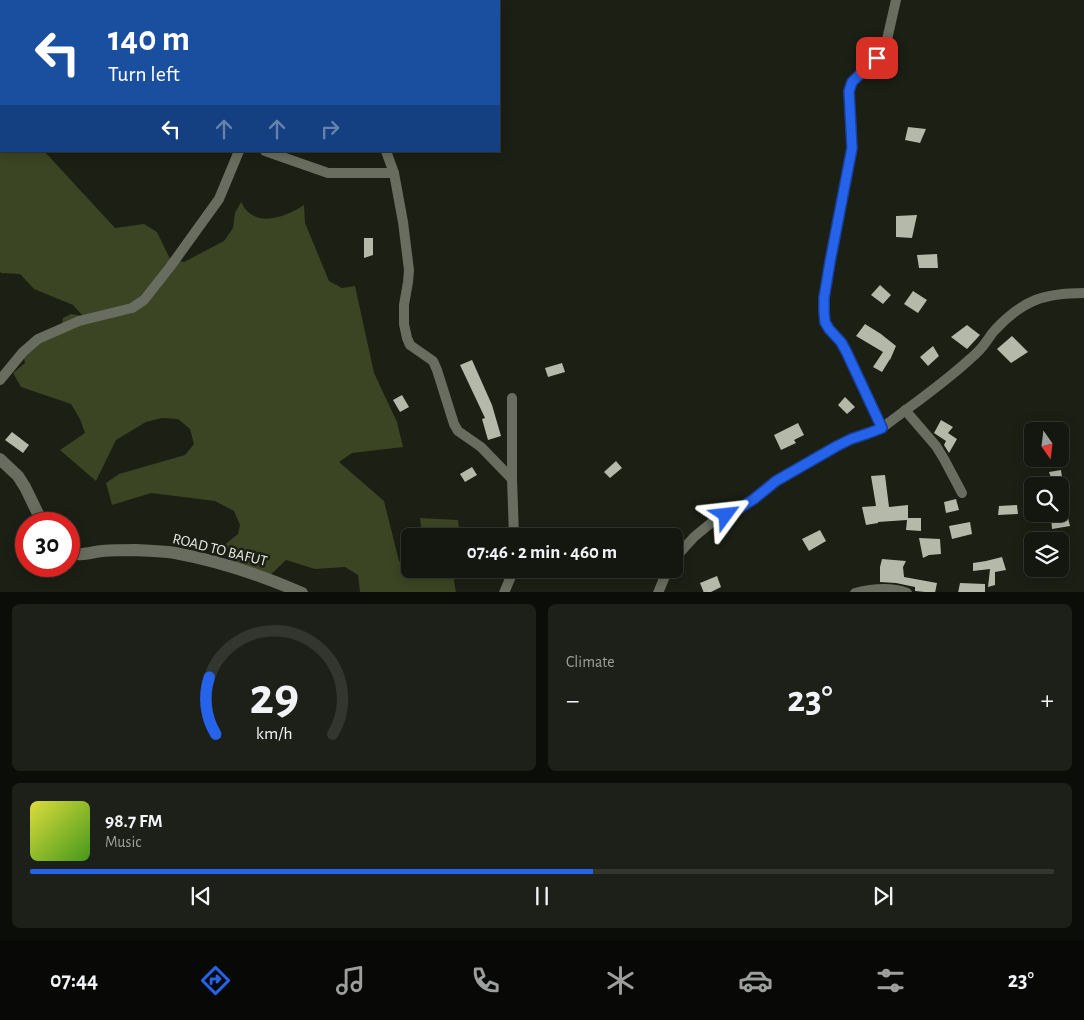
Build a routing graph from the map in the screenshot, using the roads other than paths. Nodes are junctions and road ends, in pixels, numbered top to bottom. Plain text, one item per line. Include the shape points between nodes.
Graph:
1 (896, 0) edge
2 (239, 152) edge
3 (268, 152) edge
4 (386, 152) edge
5 (394, 173) junction
6 (1084, 293) edge
7 (0, 380) edge
8 (512, 398) dead end
9 (905, 410) junction
10 (882, 428) junction
11 (0, 460) edge
12 (512, 479) junction
13 (962, 493) dead end
14 (37, 512) edge
15 (514, 528) edge
16 (683, 549) edge
17 (80, 554) edge
18 (510, 578) edge
19 (664, 578) edge
20 (302, 592) edge
21 (504, 592) edge
22 (658, 592) edge
23 (855, 592) edge
24 (907, 592) edge

1 - 10 street via 886,44 877,58 852,82 849,91 852,148 824,298 825,322 846,351
2 - 7 street via 219,199 144,300 132,308 79,321 38,339
3 - 5 street via 328,173
4 - 5 street
5 - 12 street via 409,270 404,305 407,338 410,345 433,361 458,431 481,447
6 - 9 street via 1051,295 1023,306 993,331 972,357
8 - 12 street
9 - 10 street
9 - 13 street via 936,446
10 - 16 street via 837,446 776,481 740,508 711,523
11 - 14 street via 26,487
12 - 15 street
17 - 20 street, ROAD TO BAFUT via 129,550 173,553 256,574
18 - 21 street
19 - 22 street
23 - 24 street

